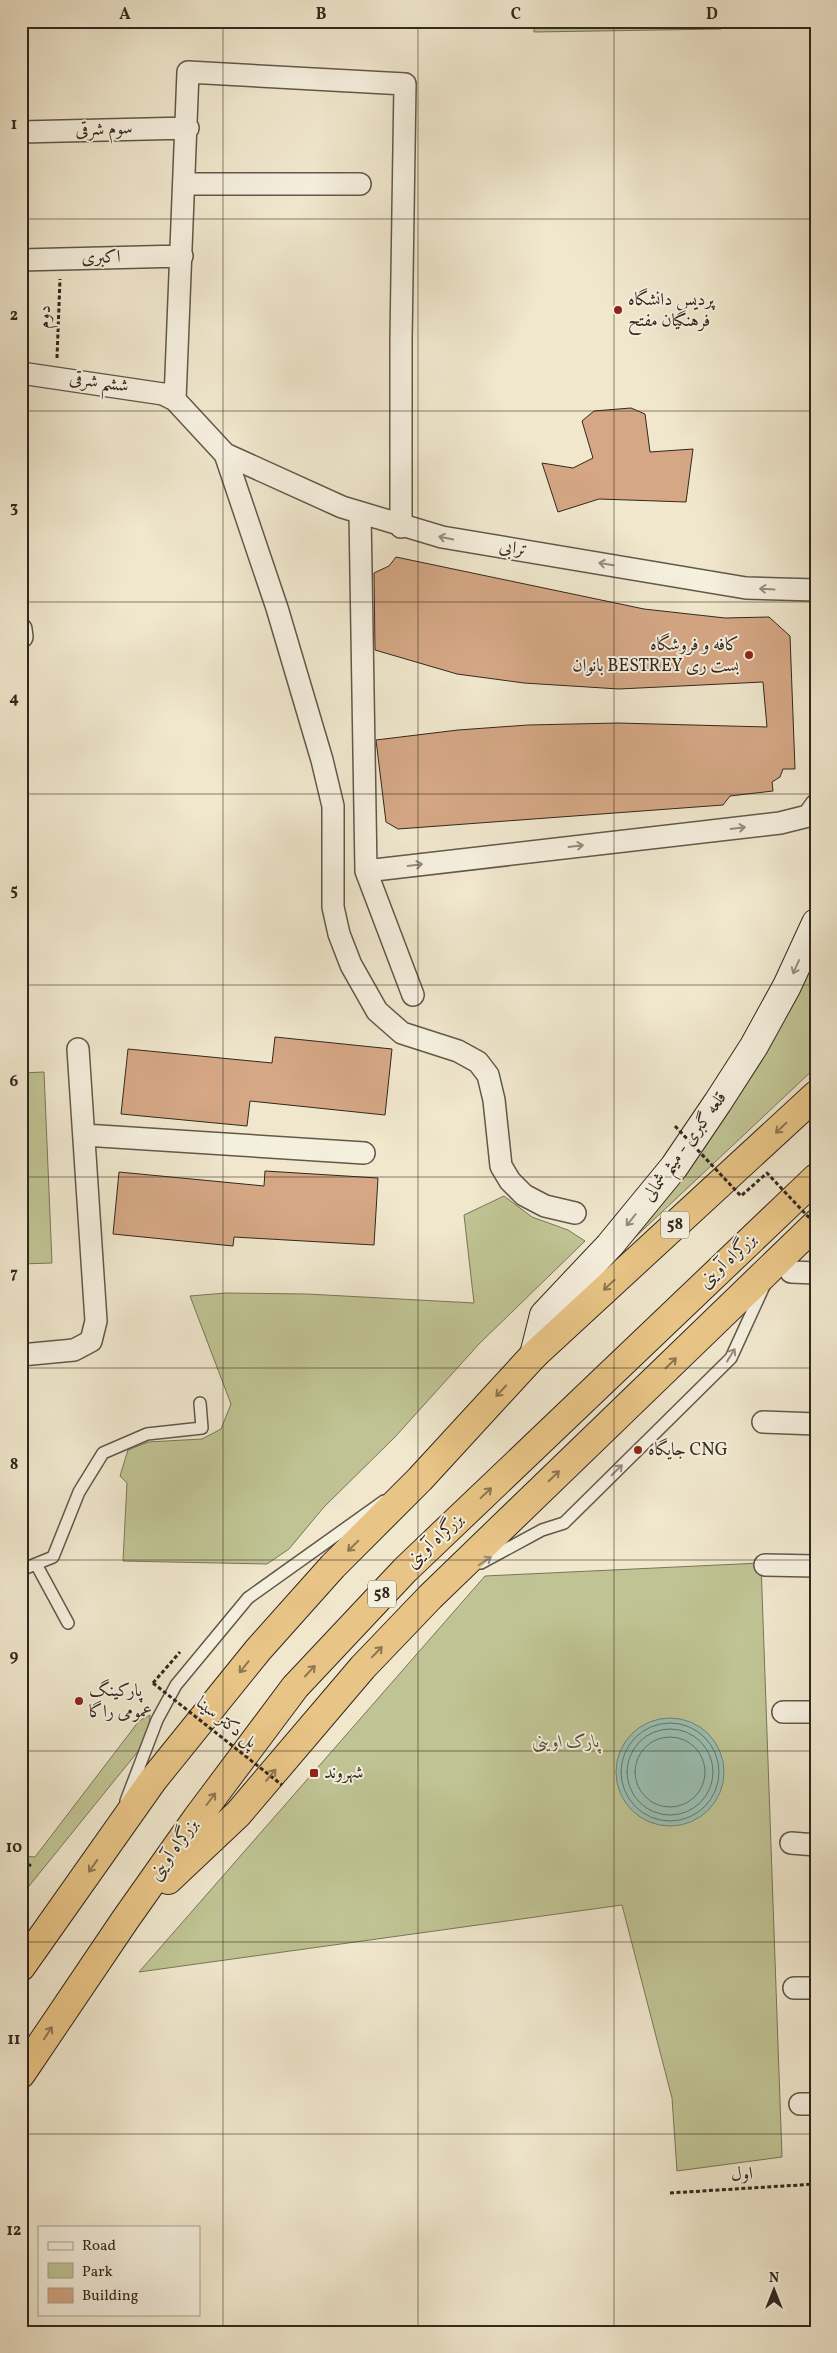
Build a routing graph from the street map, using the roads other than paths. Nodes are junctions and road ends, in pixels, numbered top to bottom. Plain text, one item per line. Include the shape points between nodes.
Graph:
1 (188, 128) junction
2 (21, 132) edge
3 (185, 184) junction
4 (360, 184) dead end
5 (182, 256) junction
6 (21, 260) edge
7 (21, 373) edge
8 (175, 400) junction
9 (225, 454) junction
10 (360, 513) junction
11 (401, 526) junction
12 (816, 590) edge
13 (816, 805) edge
14 (366, 871) junction
15 (816, 923) edge
16 (413, 996) dead end
17 (78, 1049) dead end
18 (816, 1095) edge
19 (84, 1135) junction
20 (364, 1153) dead end
21 (816, 1178) edge
22 (575, 1213) dead end
23 (816, 1224) edge
24 (782, 1269) junction
25 (816, 1273) edge
26 (534, 1355) junction
27 (21, 1356) edge
28 (200, 1403) dead end
29 (763, 1422) dead end
30 (816, 1424) edge
31 (420, 1479) junction
32 (36, 1564) junction
33 (765, 1565) dead end
34 (816, 1566) edge
35 (21, 1570) edge
36 (430, 1597) junction
37 (68, 1623) dead end
38 (783, 1712) dead end
39 (816, 1712) edge
40 (111, 1840) junction
41 (791, 1844) dead end
42 (816, 1845) edge
43 (125, 1920) junction
44 (30, 1951) edge
45 (21, 1967) edge
46 (794, 1988) dead end
47 (816, 1988) edge
48 (21, 2074) edge

1 - 2 street, سوم شرقی
1 - 3 street
1 - 11 street via 188,72 405,84
3 - 4 street
3 - 5 street
5 - 6 street, اکبری
5 - 8 street
7 - 8 street, ششم شرقی via 143,389
8 - 9 street
9 - 10 street, ترابی
9 - 22 street via 276,608 334,806 334,907 339,934 351,965 377,1011 402,1033 458,1051 478,1062 488,1075 501,1166 510,1182 545,1206
10 - 11 street, ترابی
10 - 14 street
12 -> 11 street, ترابی via 746,588 442,537
14 -> 13 street via 780,823 808,816
14 - 16 street
15 -> 26 main road, قلعه گبری - میثم شمالی via 782,995 718,1102 674,1167 616,1238 544,1315
17 - 19 street
18 -> 26 highway, 58
19 - 20 street
19 - 27 street via 96,1321 91,1341 74,1350
43 -> 21 highway, بزرگراه آوینی / 58 via 203,1810 308,1673 405,1570
23 - 24 highway
24 - 25 street
36 -> 24 highway
36 -> 24 lane via 495,1554 542,1530 564,1523 731,1358
26 -> 31 highway, 58
28 - 32 lane via 202,1428 147,1434 103,1453 79,1492 53,1557
29 - 30 street
31 -> 40 highway, 58 via 333,1566 258,1650 153,1780
31 - 40 lane via 370,1509 248,1598 176,1685 157,1720
32 - 35 lane
32 - 37 lane
33 - 34 street
43 -> 36 highway via 238,1814 363,1667
38 - 39 street
40 -> 44 highway, 58
41 - 42 street
48 -> 43 highway, بزرگراه آوینی / 58
44 - 45 highway, 58
46 - 47 street

